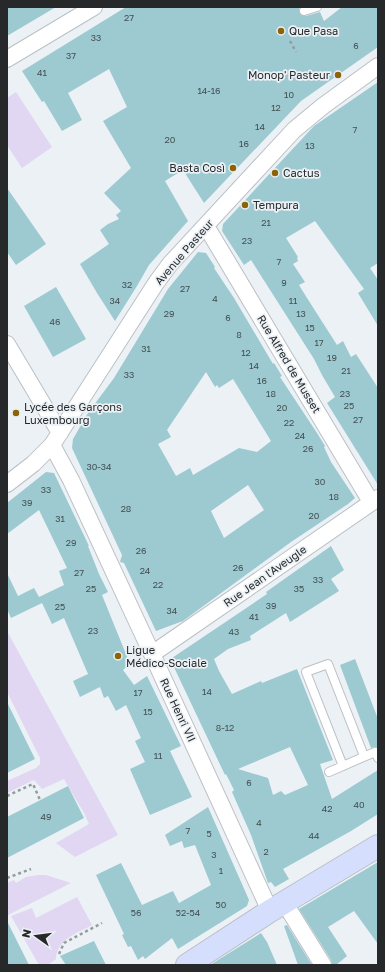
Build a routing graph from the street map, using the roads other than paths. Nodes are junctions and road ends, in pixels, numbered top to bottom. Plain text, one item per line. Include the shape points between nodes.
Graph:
1 (94, 7) edge
2 (317, 7) edge
3 (304, 11) dead end
4 (7, 59) edge
5 (378, 66) edge
6 (206, 226) junction
7 (7, 344) edge
8 (56, 439) junction
9 (7, 484) edge
10 (375, 500) edge
11 (152, 654) junction
12 (364, 756) junction
13 (378, 758) edge
14 (343, 766) junction
15 (329, 772) dead end
16 (378, 846) edge
17 (277, 907) junction
18 (186, 965) edge
19 (323, 965) edge

1 - 4 street
2 - 3 lane
5 - 6 street, Avenue Pasteur via 322,106 294,130
6 - 8 street, Avenue Pasteur via 156,282
6 - 10 street, Rue Alfred de Musset
7 - 8 street, Rue Henri VII
8 - 9 street, Avenue Pasteur via 32,464
8 - 11 street, Rue Henri VII via 71,480
10 - 11 street, Rue Jean l'Aveugle
11 - 17 street, Rue Henri VII
12 - 13 lane via 375,752
12 - 14 lane
12 - 14 lane via 328,664 306,672
14 - 15 lane
16 - 17 main road
17 - 18 main road
17 - 19 street, Rue Henri VII

